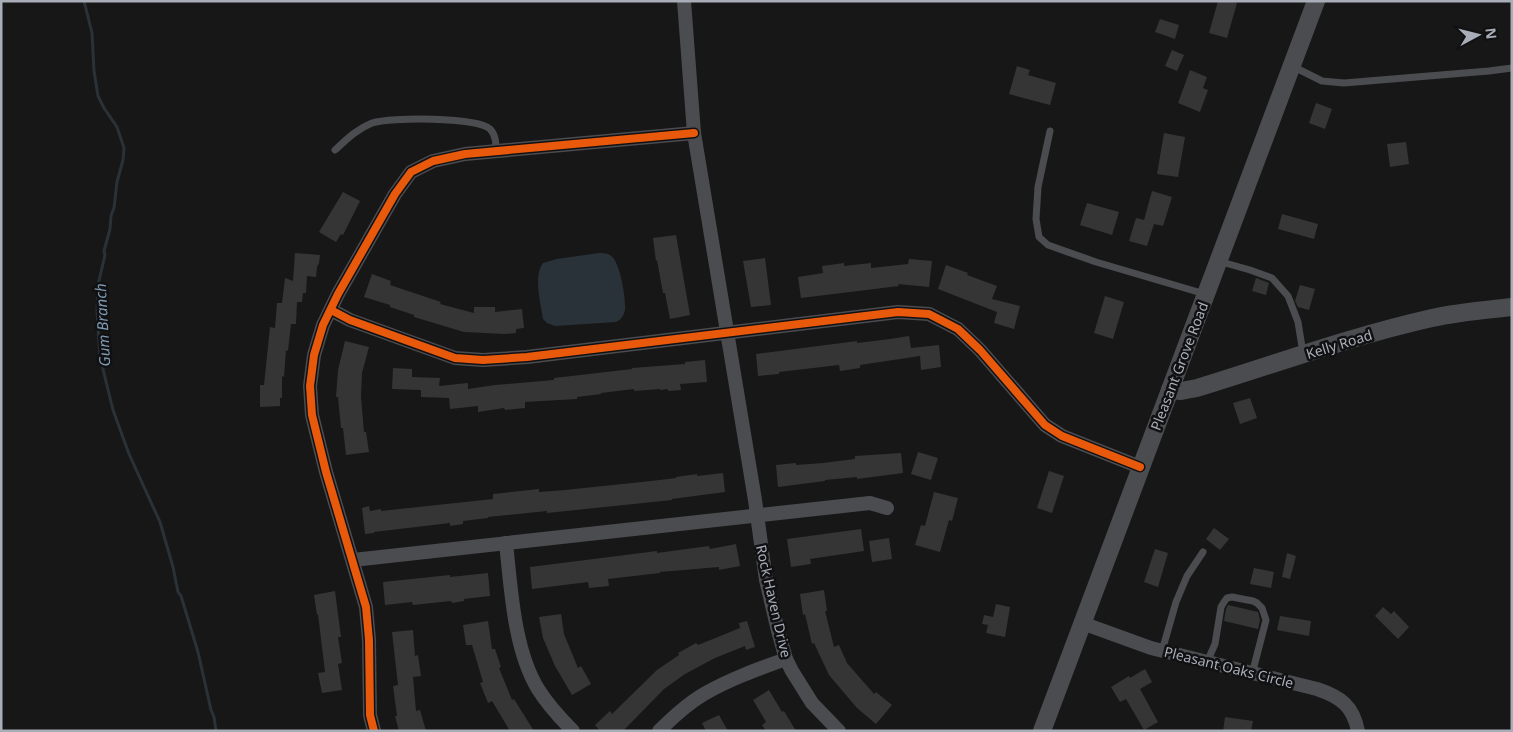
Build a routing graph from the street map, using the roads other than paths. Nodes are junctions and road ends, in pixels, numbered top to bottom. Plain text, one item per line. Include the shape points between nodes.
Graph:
1 (684, 1) edge
2 (1316, 1) edge
3 (1292, 65) junction
4 (1512, 68) edge
5 (1050, 132) dead end
6 (694, 133) junction
7 (335, 150) dead end
8 (496, 151) junction
9 (1218, 260) junction
10 (1206, 294) junction
11 (1512, 307) edge
12 (331, 310) junction
13 (726, 332) junction
14 (1303, 355) junction
15 (1170, 390) junction
16 (1140, 467) junction
17 (887, 508) dead end
18 (757, 515) junction
19 (506, 543) junction
20 (1203, 552) dead end
21 (353, 560) junction
22 (1082, 623) junction
23 (1162, 651) junction
24 (786, 659) junction
25 (1206, 662) junction
26 (1252, 674) junction
27 (374, 731) edge
28 (573, 731) edge
29 (659, 731) edge
30 (839, 731) edge
31 (1042, 731) edge
32 (1358, 731) edge

1 - 6 street, Rock Haven Drive
2 - 3 street, Pleasant Grove Road
3 - 4 lane via 1322,81 1344,82
3 - 9 street, Pleasant Grove Road
5 - 10 lane via 1038,188 1036,219 1039,236 1048,245 1096,262
6 - 8 street
6 - 13 street, Rock Haven Drive
7 - 8 lane via 352,134 386,120 434,119 478,124 490,129
8 - 12 street via 433,161 412,172 395,194
9 - 10 street, Pleasant Grove Road
9 - 14 lane via 1272,278 1288,296 1298,322
10 - 15 street, Pleasant Grove Road
11 - 14 street, Kelly Road via 1434,318
12 - 13 street via 455,358 483,360
12 - 21 street via 314,354 310,386 312,415
13 - 16 street via 898,312 930,314 958,329 980,350 1045,425 1062,436
13 - 18 street, Rock Haven Drive
14 - 15 street, Kelly Road via 1197,388
15 - 16 street, Pleasant Grove Road
16 - 22 street, Pleasant Grove Road
17 - 18 street via 870,503
18 - 19 street
18 - 24 street, Rock Haven Drive via 766,580
19 - 21 street
19 - 28 street via 524,659 538,688
20 - 23 lane via 1187,576 1176,602
21 - 27 street via 366,607 370,715
22 - 23 street, Pleasant Oaks Circle
22 - 31 street, Pleasant Grove Road
23 - 25 street, Pleasant Oaks Circle
24 - 29 street via 704,694 683,708
24 - 30 street, Rock Haven Drive via 812,703
25 - 26 street, Pleasant Oaks Circle
25 - 26 lane via 1215,644 1221,608 1227,598 1253,601 1262,608 1266,620
26 - 32 street, Pleasant Oaks Circle via 1335,695 1348,707

